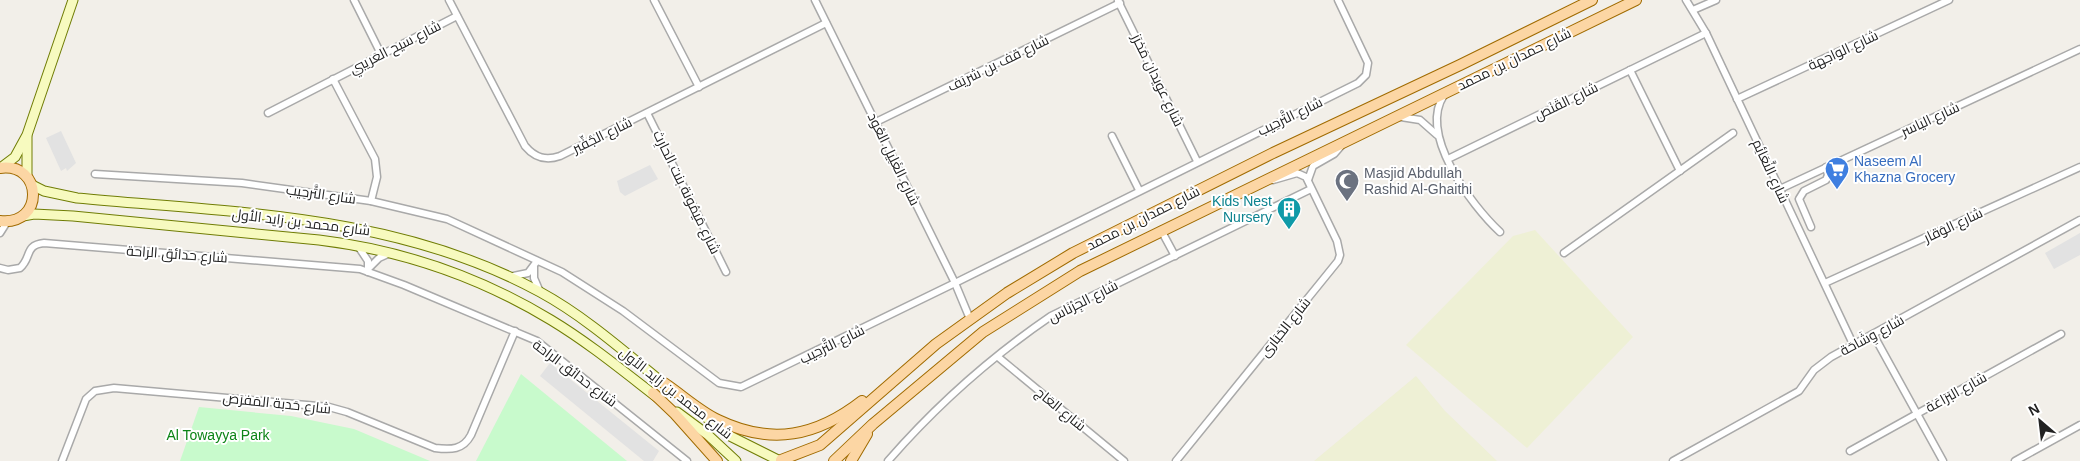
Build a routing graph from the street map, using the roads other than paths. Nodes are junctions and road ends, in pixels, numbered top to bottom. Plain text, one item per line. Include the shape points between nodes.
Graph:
1 (73, 0) edge
2 (354, 0) edge
3 (449, 0) edge
4 (654, 0) edge
5 (815, 0) edge
6 (1338, 0) edge
7 (1592, 0) edge
8 (1636, 0) edge
9 (1686, 0) edge
10 (1716, 0) edge
11 (1949, 0) edge
12 (1119, 2) edge
13 (1693, 10) junction
14 (457, 16) junction
15 (826, 23) junction
16 (1706, 33) junction
17 (2080, 48) edge
18 (381, 54) junction
19 (1630, 70) junction
20 (333, 79) junction
21 (699, 87) junction
22 (1446, 92) junction
23 (1738, 99) junction
24 (268, 113) dead end
25 (648, 113) junction
26 (1395, 117) junction
27 (876, 122) junction
28 (1733, 133) dead end
29 (27, 135) junction
30 (1112, 136) dead end
31 (1439, 138) junction
32 (1342, 142) junction
33 (1448, 159) junction
34 (1197, 161) junction
35 (2080, 166) edge
36 (1, 167) edge
37 (1826, 168) junction
38 (1680, 171) junction
39 (95, 174) dead end
40 (1266, 179) junction
41 (1308, 180) junction
42 (30, 181) junction
43 (1780, 189) junction
44 (1139, 190) junction
45 (1311, 190) junction
46 (371, 200) junction
47 (23, 216) junction
48 (2080, 220) edge
49 (3, 222) edge
50 (1811, 227) dead end
51 (1161, 230) junction
52 (1500, 232) dead end
53 (0, 233) edge
54 (357, 245) junction
55 (391, 252) junction
56 (1564, 253) dead end
57 (1175, 256) junction
58 (535, 264) junction
59 (0, 268) edge
60 (369, 270) junction
61 (726, 272) dead end
62 (507, 277) junction
63 (955, 283) junction
64 (1825, 284) junction
65 (540, 292) junction
66 (970, 319) junction
67 (515, 331) junction
68 (1873, 334) junction
69 (2061, 334) dead end
70 (1853, 344) junction
71 (998, 357) junction
72 (900, 375) junction
73 (664, 384) junction
74 (652, 393) junction
75 (1916, 414) junction
76 (873, 424) junction
77 (2080, 425) edge
78 (1850, 451) dead end
79 (777, 460) edge
80 (62, 461) edge
81 (687, 461) edge
82 (717, 461) edge
83 (736, 461) edge
84 (792, 461) edge
85 (834, 461) edge
86 (851, 461) edge
87 (888, 461) edge
88 (1124, 461) edge
89 (1176, 461) edge
90 (1673, 461) edge
91 (1943, 461) edge
92 (2015, 461) edge

1 - 29 main road
2 - 18 street
3 - 14 street, شارع الجُفِّير
4 - 21 street
5 - 15 street, شارع الغَلِيل العُود
6 - 34 street, شارع التَّرحِيب via 1368,62 1369,68 1363,79
7 - 66 main road, شارع حمدان بن محمد via 1115,231 1041,272
8 - 22 main road, شارع حمدان بن محمد
9 - 13 street, شارع النَّعَائِم
10 - 13 street
11 - 23 street, شارع الواجهة
12 - 27 street, شارع قف بن شريَف
12 - 34 street, شارع عويدان مَخرَز
13 - 16 street, شارع النَّعَائِم
14 - 18 street, شارع سيح العَريبي
14 - 25 street, شارع الجُفِّير via 525,146 538,157 560,156
15 - 21 street, شارع الجُفِّير
15 - 27 street, شارع الغَلِيل العُود
16 - 19 street, شارع القَنَص
16 - 23 street, شارع النَّعَائِم
17 - 37 street, شارع الياسر
18 - 20 street, شارع سيح العَريبي
19 - 33 street, شارع القَنَص
19 - 38 street
20 - 24 street, شارع سيح العَريبي
20 - 46 street, شارع سيح العَريبي via 374,159 377,177
21 - 25 street, شارع الجُفِّير
22 - 26 main road, شارع حمدان بن محمد
22 - 31 street via 1437,110
23 - 43 street, شارع النَّعَائِم
25 - 61 street, شارع مَيمُونة بنت الحارِث
26 - 31 street via 1420,120
26 - 32 main road, شارع حمدان بن محمد
27 - 63 street, شارع الغَلِيل العُود
28 - 38 street
29 - 36 main road via 15,157
29 - 42 main road
30 - 44 street
31 - 33 street
32 - 40 main road, شارع حمدان بن محمد
32 - 41 street via 1334,154 1313,166
33 - 52 street via 1480,211
34 - 44 street, شارع التَّرحِيب
35 - 64 street, شارع الوَقار
36 - 42 main road via 12,167
37 - 43 street, شارع الياسر
37 - 50 street via 1826,180 1804,191 1799,199
38 - 56 street
39 - 46 street, شارع التَّرحِيب via 242,183
40 - 41 street via 1276,180 1297,173
40 - 51 main road, شارع حمدان بن محمد
41 - 45 street, شارع الحَبَارى
42 - 47 main road via 33,202
42 - 62 main road, شارع محمد بن زايد الأول via 44,191 77,198 355,227 468,258
43 - 64 street, شارع النَّعَائِم
44 - 63 street, شارع التَّرحِيب
45 - 57 street, شارع الجِرْنَاس
45 - 89 street, شارع الحَبَارى via 1338,241 1338,261
46 - 58 street, شارع التَّرحِيب via 447,219
47 - 49 main road
47 - 54 main road, شارع محمد بن زايد الأول via 73,216
48 - 68 street, شارع وِشَاحَة
49 - 53 street
51 - 57 street
51 - 76 main road, شارع حمدان بن محمد via 1080,270 992,326
54 - 55 main road, شارع محمد بن زايد الأول
54 - 60 street via 368,261
55 - 60 street via 379,258
55 - 74 main road, شارع محمد بن زايد الأول via 470,279 531,308 586,343
57 - 71 street, شارع الجِرْنَاس via 1064,308
58 - 62 street via 523,275
58 - 63 street, شارع التَّرحِيب via 562,272 588,288 719,383 733,387 746,386
58 - 65 street via 534,278
59 - 60 street, شارع حدائق الراحة via 20,268 31,248 44,243
60 - 67 street, شارع حدائق الراحة
62 - 65 main road, شارع محمد بن زايد الأول
63 - 66 street, شارع الغَلِيل العُود
64 - 70 street, شارع النَّعَائِم
65 - 73 main road, شارع محمد بن زايد الأول via 592,327
66 - 72 main road, شارع حمدان بن محمد
67 - 80 street, شارع حَدبة المَفرَص via 467,443 450,450 435,448 329,407 114,388 95,391 86,399
67 - 81 street, شارع حدائق الراحة via 551,351
68 - 70 street, شارع وِشَاحَة
68 - 75 street
69 - 75 street, شارع البَرَاعَة
70 - 90 street, شارع وِشَاحَة via 1818,366 1799,391
71 - 87 street, شارع الجِرْنَاس via 928,417
71 - 88 street, شارع العَاج
72 - 73 main road via 833,421 784,435 752,433 718,420
72 - 79 main road, شارع حمدان بن محمد via 820,445
73 - 79 main road, شارع محمد بن زايد الأول via 730,436
74 - 82 main road
74 - 83 main road, شارع محمد بن زايد الأول via 708,435
75 - 78 street, شارع البَرَاعَة
75 - 91 street
76 - 85 main road, شارع حمدان بن محمد
76 - 86 main road
77 - 92 street
79 - 84 main road

